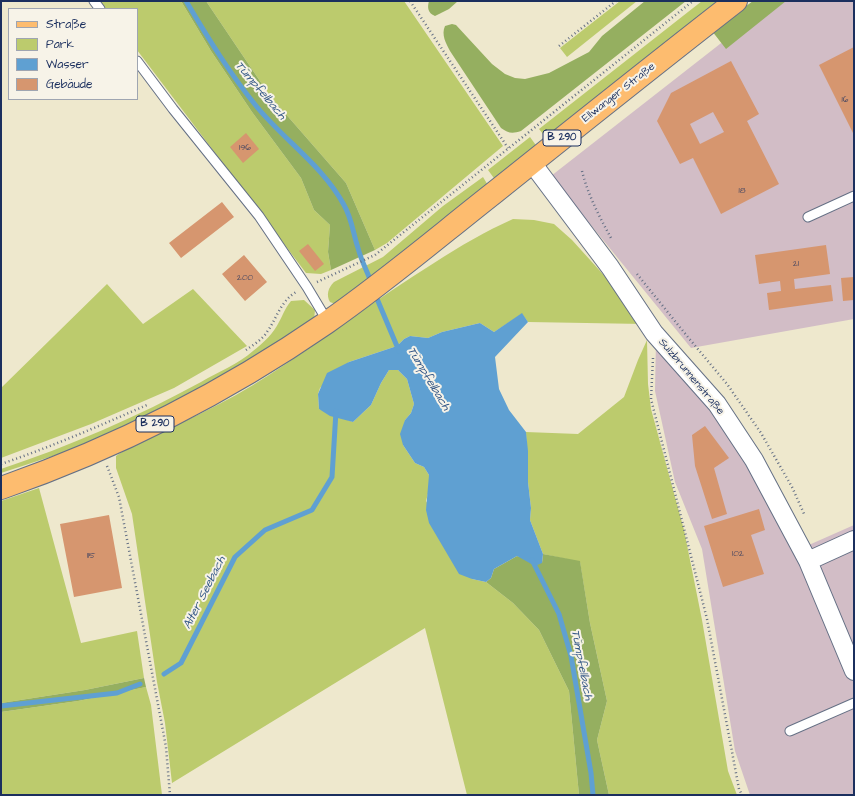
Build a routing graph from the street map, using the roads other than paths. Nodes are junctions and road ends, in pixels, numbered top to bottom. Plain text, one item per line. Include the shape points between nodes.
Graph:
1 (736, 1) edge
2 (138, 62) edge
3 (532, 163) junction
4 (854, 196) edge
5 (808, 216) dead end
6 (328, 322) junction
7 (1, 488) edge
8 (854, 540) edge
9 (808, 561) junction
10 (854, 671) edge
11 (854, 703) edge
12 (790, 731) dead end

1 - 3 main road, Ellwanger Straße / B 290
2 - 6 lane via 259,216
3 - 6 main road, Ellwanger Straße / B 290
3 - 9 street, Sulzbrunnenstraße via 610,267 654,333 717,404 754,460
4 - 5 lane
6 - 7 main road, B 290 via 216,392 161,421 31,478
8 - 9 street
9 - 10 street, Sulzbrunnenstraße
11 - 12 lane

